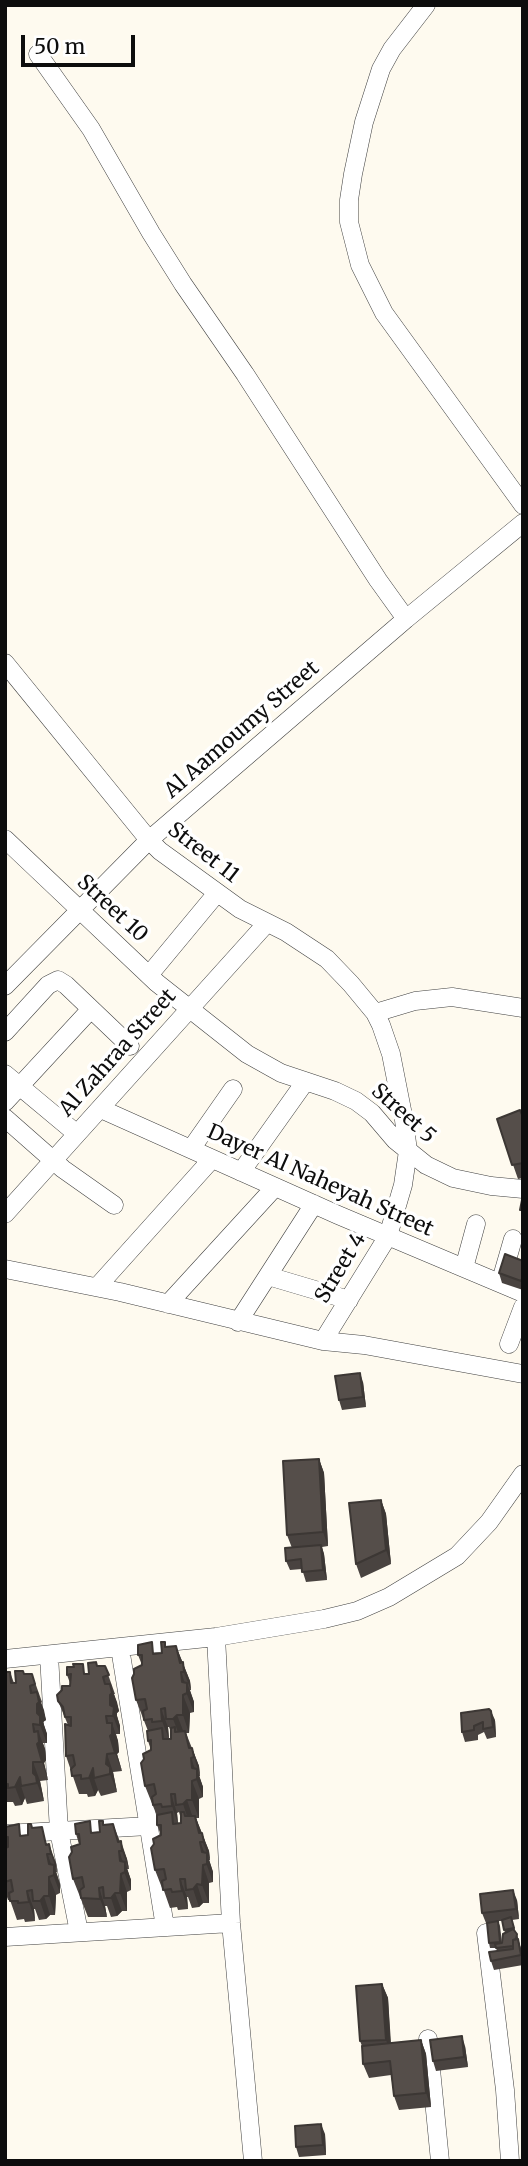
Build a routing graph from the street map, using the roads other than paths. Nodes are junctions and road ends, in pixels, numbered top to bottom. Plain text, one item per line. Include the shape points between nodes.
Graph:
1 (426, 5) edge
2 (38, 54) dead end
3 (523, 505) edge
4 (523, 523) edge
5 (406, 619) junction
6 (5, 663) edge
7 (5, 839) edge
8 (149, 840) junction
9 (218, 893) junction
10 (80, 910) junction
11 (266, 924) junction
12 (12, 967) edge
13 (149, 975) junction
14 (5, 986) edge
15 (523, 1008) edge
16 (91, 1009) junction
17 (189, 1009) junction
18 (375, 1013) junction
19 (5, 1032) edge
20 (130, 1046) dead end
21 (5, 1074) edge
22 (304, 1082) junction
23 (19, 1086) junction
24 (233, 1089) dead end
25 (5, 1102) edge
26 (101, 1109) junction
27 (5, 1118) edge
28 (77, 1134) junction
29 (191, 1149) junction
30 (408, 1151) junction
31 (212, 1159) junction
32 (53, 1160) junction
33 (241, 1172) junction
34 (275, 1187) junction
35 (523, 1189) edge
36 (314, 1204) junction
37 (114, 1205) dead end
38 (5, 1214) edge
39 (476, 1224) dead end
40 (388, 1236) junction
41 (513, 1239) dead end
42 (464, 1268) junction
43 (5, 1269) edge
44 (268, 1276) junction
45 (500, 1284) junction
46 (97, 1287) junction
47 (523, 1293) edge
48 (349, 1300) junction
49 (167, 1304) junction
50 (523, 1307) edge
51 (238, 1322) junction
52 (323, 1341) junction
53 (509, 1344) dead end
54 (523, 1374) edge
55 (523, 1474) edge
56 (216, 1637) junction
57 (120, 1648) junction
58 (49, 1654) junction
59 (5, 1659) edge
60 (149, 1826) junction
61 (59, 1831) junction
62 (5, 1834) edge
63 (231, 1923) junction
64 (165, 1927) junction
65 (79, 1932) junction
66 (486, 1933) edge
67 (5, 1937) edge
68 (428, 2039) edge
69 (253, 2161) edge
70 (440, 2161) edge
71 (510, 2161) edge

1 - 3 street via 385,60 373,92 353,174 349,222 360,265 384,313
2 - 5 street via 91,130 183,284
4 - 5 street, Al Aamoumy Street
5 - 8 street, Al Aamoumy Street
6 - 8 street, Street 11
7 - 10 street, Street 10
8 - 9 street, Street 11
8 - 10 street, Al Aamoumy Street
9 - 11 street, Street 11
9 - 13 street
10 - 12 street, Al Aamoumy Street
10 - 13 street, Street 10
11 - 17 street, Al Zahraa Street
11 - 18 street, Street 11 via 327,959
12 - 14 street, Al Aamoumy Street
13 - 17 street, Street 10
15 - 18 street via 452,997 415,1001
16 - 19 street via 58,980
16 - 20 street
16 - 23 street
17 - 22 street, Street 5 via 264,1065
17 - 26 street, Al Zahraa Street
18 - 30 street, Street 4 via 391,1054
21 - 23 street
22 - 30 street, Street 5 via 356,1101
22 - 33 street
23 - 25 street
23 - 28 street
24 - 29 street
26 - 28 street, Al Zahraa Street
26 - 29 street, Dayer Al Naheyah Street
27 - 32 street
28 - 32 street, Al Zahraa Street
29 - 31 street, Dayer Al Naheyah Street
30 - 35 street, Street 5 via 426,1166 453,1178
30 - 40 street, Street 4 via 404,1185
31 - 33 street, Dayer Al Naheyah Street
31 - 46 street
32 - 37 street
32 - 38 street, Al Zahraa Street
33 - 34 street, Dayer Al Naheyah Street
34 - 36 street, Dayer Al Naheyah Street
34 - 49 street
36 - 40 street, Dayer Al Naheyah Street
36 - 44 street
39 - 42 street
40 - 42 street, Dayer Al Naheyah Street
40 - 48 street, Street 4
41 - 45 street
42 - 45 street, Dayer Al Naheyah Street
43 - 46 street
44 - 48 street
44 - 51 street
45 - 47 street, Dayer Al Naheyah Street
46 - 49 street
48 - 52 street, Street 4
49 - 51 street
50 - 53 street
51 - 52 street
52 - 54 street
55 - 56 street via 489,1522 457,1556 389,1597 324,1619
56 - 57 street
56 - 63 street
57 - 58 street
57 - 60 street
58 - 59 street
58 - 61 street
60 - 61 street
60 - 64 street
61 - 62 street
61 - 65 street
63 - 64 street
63 - 69 street
64 - 65 street
65 - 67 street
66 - 71 street
68 - 70 street

